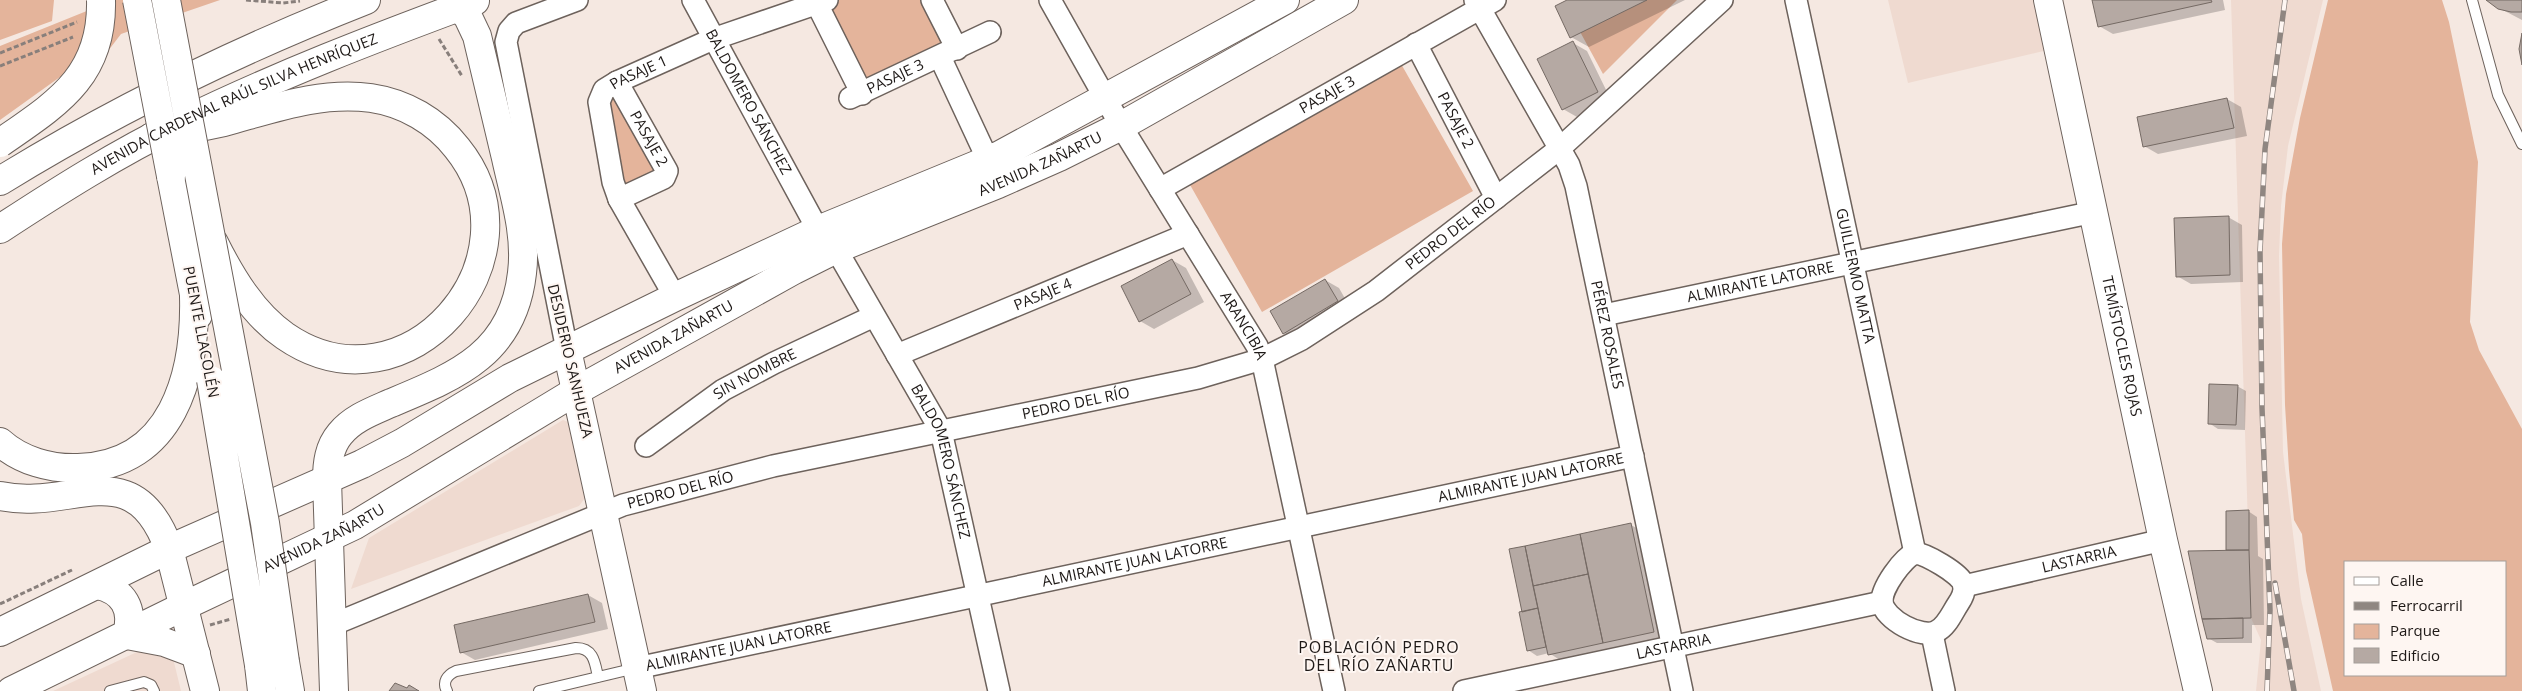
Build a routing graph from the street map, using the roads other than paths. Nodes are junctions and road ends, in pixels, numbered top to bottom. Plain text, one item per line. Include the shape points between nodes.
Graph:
1 (137, 0) edge
2 (166, 0) edge
3 (366, 0) edge
4 (577, 0) edge
5 (692, 0) edge
6 (932, 0) edge
7 (1050, 0) edge
8 (1286, 0) edge
9 (1344, 0) edge
10 (1722, 0) edge
11 (1796, 0) edge
12 (2048, 0) edge
13 (2472, 0) edge
14 (464, 2) edge
15 (822, 2) edge
16 (1483, 3) edge
17 (94, 9) edge
18 (990, 32) dead end
19 (714, 39) junction
20 (1416, 44) junction
21 (949, 53) junction
22 (617, 82) junction
23 (1105, 99) junction
24 (1120, 126) junction
25 (152, 137) junction
26 (0, 143) edge
27 (2522, 144) edge
28 (1559, 149) junction
29 (988, 160) junction
30 (0, 181) edge
31 (1160, 189) junction
32 (1496, 198) junction
33 (620, 200) junction
34 (40, 204) junction
35 (2094, 212) junction
36 (0, 229) edge
37 (1188, 234) junction
38 (212, 239) junction
39 (827, 240) junction
40 (0, 246) edge
41 (1853, 263) junction
42 (194, 296) junction
43 (675, 296) junction
44 (874, 316) junction
45 (1604, 316) junction
46 (567, 350) junction
47 (897, 355) junction
48 (1262, 359) junction
49 (576, 391) junction
50 (941, 431) junction
51 (0, 442) edge
52 (646, 446) dead end
53 (1634, 456) junction
54 (327, 480) junction
55 (0, 496) edge
56 (602, 513) junction
57 (1298, 527) junction
58 (330, 537) junction
59 (2163, 540) junction
60 (169, 549) junction
61 (1915, 553) junction
62 (98, 585) junction
63 (1964, 586) junction
64 (978, 595) junction
65 (1882, 602) junction
66 (184, 606) junction
67 (332, 625) junction
68 (0, 632) edge
69 (1932, 634) junction
70 (127, 635) junction
71 (1673, 646) junction
72 (196, 654) junction
73 (598, 677) junction
74 (261, 678) edge
75 (639, 679) edge
76 (11, 691) edge
77 (110, 691) edge
78 (154, 691) edge
79 (205, 691) edge
80 (290, 691) edge
81 (334, 691) edge
82 (447, 691) edge
83 (539, 691) edge
84 (999, 691) edge
85 (1334, 691) edge
86 (1464, 691) edge
87 (1682, 691) edge
88 (1944, 691) edge
89 (2198, 691) edge

1 - 42 street, PUENTE LLACOLÉN, bridge
2 - 38 street, PUENTE LLACOLÉN, bridge
3 - 30 street via 288,31 173,84 79,133
4 - 46 street, DESIDERIO SANHUEZA via 516,23 509,31 507,48
5 - 19 street, BALDOMERO SÁNCHEZ
6 - 21 street
7 - 23 street, ARANCIBIA
8 - 23 street, AVENIDA ZAÑARTU
9 - 24 street, AVENIDA ZAÑARTU
10 - 28 street, PEDRO DEL RÍO
11 - 41 street, GUILLERMO MATTA
12 - 35 street, TEMÍSTOCLES ROJAS
13 - 27 lane via 2494,81
14 - 25 street, AVENIDA CARDENAL RAÚL SILVA HENRÍQUEZ via 267,83
14 - 54 street via 477,36 519,216 524,255 519,292 498,336 468,367 345,428 332,445
15 - 19 street, PASAJE 1
15 - 21 street, PASAJE 3 via 856,96
16 - 20 street, PASAJE 3
16 - 28 street, PÉREZ ROSALES
17 - 26 street, bridge via 98,40 76,84 53,106
18 - 21 street, PASAJE 3
19 - 22 street, PASAJE 1
19 - 39 street, BALDOMERO SÁNCHEZ
20 - 31 street, PASAJE 3
20 - 32 street, PASAJE 2
21 - 29 street, PASAJE 3
22 - 33 street, PASAJE 1 via 604,90 599,102 613,182
22 - 33 street, PASAJE 2 via 667,171 664,178
23 - 24 street, ARANCIBIA
23 - 29 street, AVENIDA ZAÑARTU
24 - 31 street, ARANCIBIA
24 - 39 street, AVENIDA ZAÑARTU via 998,184
25 - 34 street, AVENIDA CARDENAL RAÚL SILVA HENRÍQUEZ
25 - 38 street via 293,103 370,98 417,113 440,130 462,153 477,183 483,214 482,246 472,282 454,312 430,335 396,352 371,358 343,358 314,351 285,336 240,289
28 - 32 street, PEDRO DEL RÍO
28 - 45 street, PÉREZ ROSALES via 1576,186
29 - 39 street, AVENIDA ZAÑARTU
31 - 37 street, ARANCIBIA
32 - 48 street, PEDRO DEL RÍO via 1352,308
33 - 43 street, PASAJE 1
34 - 36 street, AVENIDA CARDENAL RAÚL SILVA HENRÍQUEZ
34 - 40 street
35 - 41 street, ALMIRANTE LATORRE
35 - 59 street, TEMÍSTOCLES ROJAS
37 - 47 street, PASAJE 4
37 - 48 street, ARANCIBIA
38 - 80 street, PUENTE LLACOLÉN, bridge via 264,523
39 - 43 street, AVENIDA ZAÑARTU
39 - 44 street, BALDOMERO SÁNCHEZ
39 - 49 street, AVENIDA ZAÑARTU via 752,291
41 - 45 street, ALMIRANTE LATORRE
41 - 61 street, GUILLERMO MATTA
42 - 51 street via 193,334 184,386 163,427 140,449 103,465 68,468 34,462
42 - 74 street, PUENTE LLACOLÉN, bridge via 219,424
43 - 46 street, AVENIDA ZAÑARTU
44 - 47 street, BALDOMERO SÁNCHEZ
44 - 52 street, SIN NOMBRE via 723,390
45 - 53 street, PÉREZ ROSALES
46 - 49 street, DESIDERIO SANHUEZA
46 - 54 street, AVENIDA ZAÑARTU via 510,378 402,443
47 - 50 street, BALDOMERO SÁNCHEZ
48 - 50 street, PEDRO DEL RÍO via 1198,378
48 - 57 street, ARANCIBIA
49 - 56 street, DESIDERIO SANHUEZA
49 - 58 street, AVENIDA ZAÑARTU via 380,511
50 - 56 street, PEDRO DEL RÍO via 737,474 657,494
50 - 64 street, BALDOMERO SÁNCHEZ
53 - 57 street, ALMIRANTE JUAN LATORRE
53 - 71 street, PÉREZ ROSALES
54 - 58 street
54 - 60 street, AVENIDA ZAÑARTU
55 - 60 street via 24,499 100,490 120,493 148,510
56 - 67 street, PEDRO DEL RÍO
56 - 75 street, DESIDERIO SANHUEZA
57 - 64 street, ALMIRANTE JUAN LATORRE
57 - 85 street, ARANCIBIA
58 - 66 street, AVENIDA ZAÑARTU
58 - 67 street
59 - 63 street, LASTARRIA
59 - 89 street, TEMÍSTOCLES ROJAS
60 - 62 street, AVENIDA ZAÑARTU
60 - 66 street
61 - 63 street via 1926,555 1957,576
61 - 65 street via 1904,559 1885,589
62 - 68 street, AVENIDA ZAÑARTU
62 - 70 street via 118,594 128,605
63 - 69 street via 1963,595 1944,625
64 - 75 street, ALMIRANTE JUAN LATORRE
64 - 84 street, BALDOMERO SÁNCHEZ
65 - 69 street via 1888,614 1917,633
65 - 71 street, LASTARRIA
66 - 70 street, AVENIDA ZAÑARTU
66 - 72 street
67 - 81 street
69 - 88 street
70 - 72 street via 164,642
70 - 76 street, AVENIDA ZAÑARTU
71 - 86 street, LASTARRIA
71 - 87 street, PÉREZ ROSALES
72 - 79 street
73 - 75 lane
73 - 82 lane via 592,654 576,648 456,671 446,678
73 - 83 lane
77 - 78 lane via 144,682

